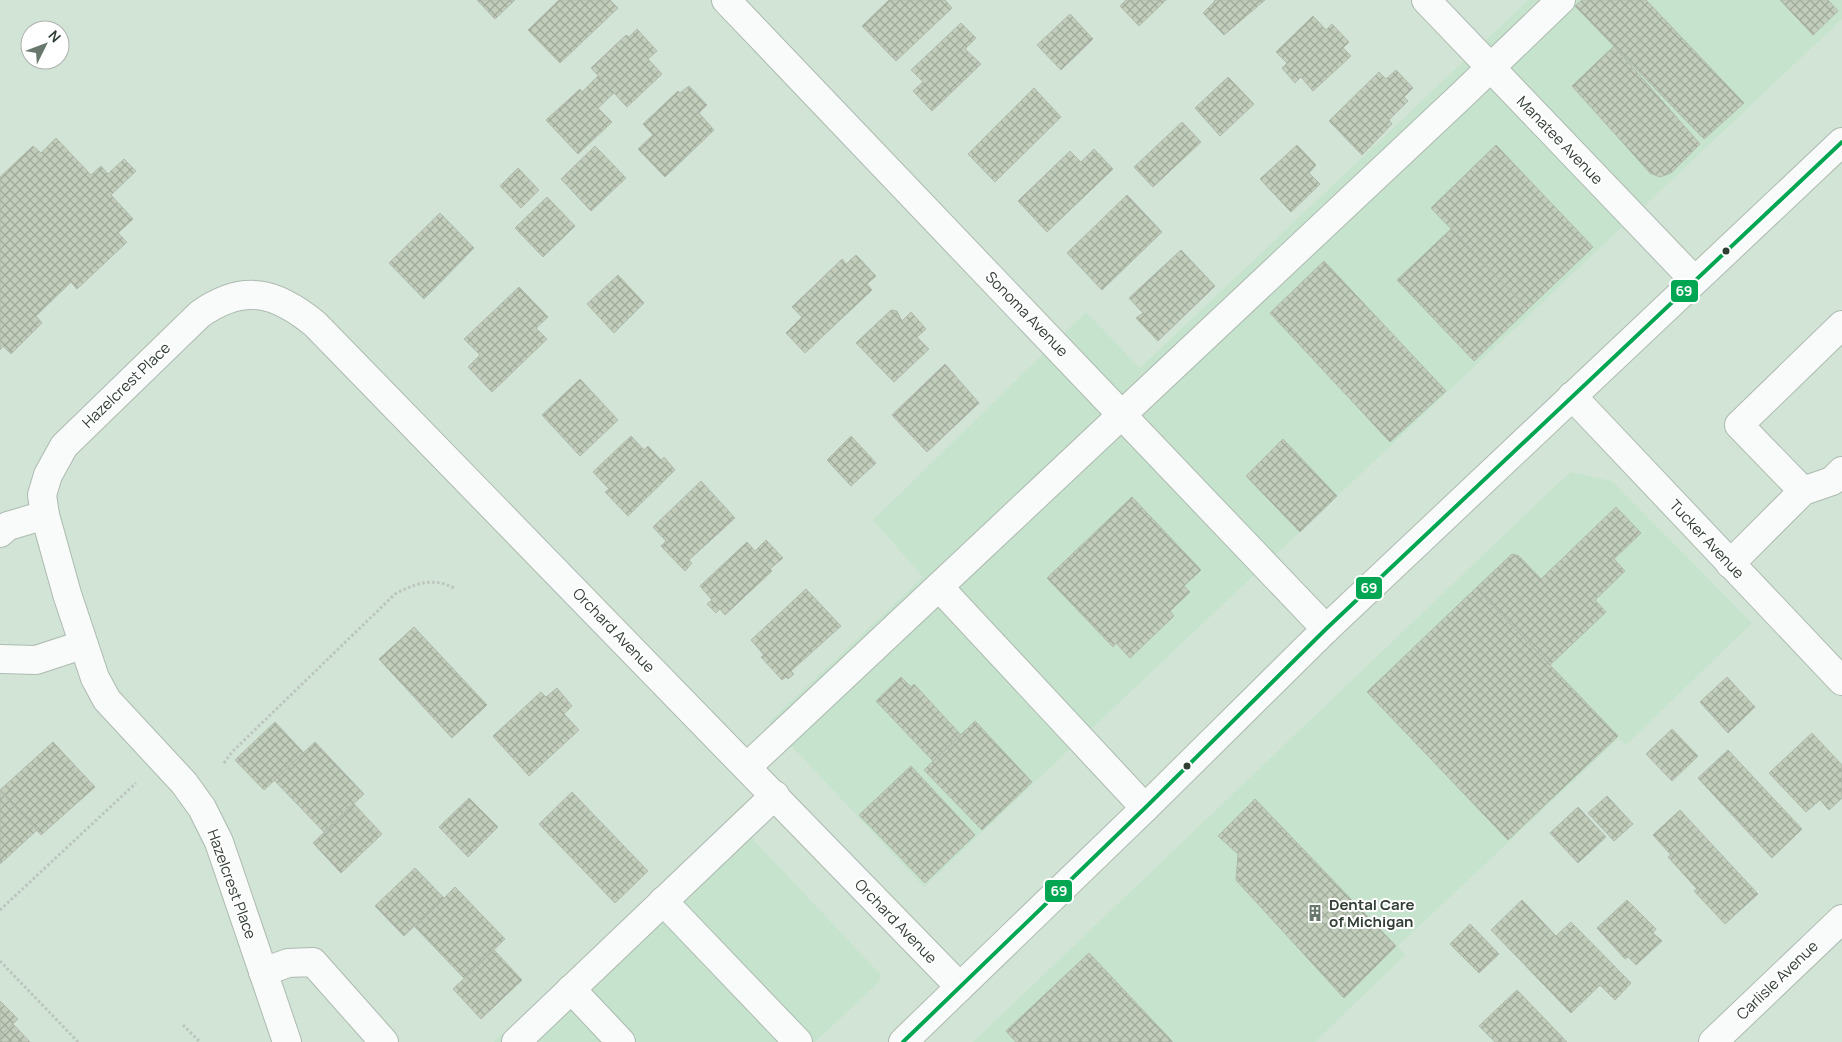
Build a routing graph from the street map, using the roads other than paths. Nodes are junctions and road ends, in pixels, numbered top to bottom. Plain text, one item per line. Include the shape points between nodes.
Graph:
1 (726, 0) edge
2 (1426, 0) edge
3 (1561, 0) edge
4 (1491, 68) junction
5 (1840, 146) edge
6 (1694, 280) junction
7 (254, 294) joint
8 (1842, 326) edge
9 (1572, 396) junction
10 (1123, 414) junction
11 (1842, 471) edge
12 (1803, 491) junction
13 (45, 515) junction
14 (0, 533) edge
15 (1730, 564) junction
16 (939, 587) junction
17 (1326, 629) junction
18 (82, 645) junction
19 (0, 659) edge
20 (1842, 682) edge
21 (747, 767) junction
22 (775, 795) junction
23 (1145, 808) junction
24 (663, 901) junction
25 (1842, 919) edge
26 (263, 972) junction
27 (960, 987) junction
28 (571, 989) junction
29 (287, 1042) edge
30 (384, 1042) edge
31 (516, 1042) edge
32 (621, 1042) edge
33 (798, 1042) edge
34 (903, 1042) edge
35 (1712, 1042) edge

1 - 10 street, Sonoma Avenue
2 - 4 street, Manatee Avenue
3 - 4 street
4 - 6 street, Manatee Avenue
4 - 10 street
5 - 6 street
6 - 9 street
7 - 13 street, Hazelcrest Place via 217,302 200,314 64,446 42,495
7 - 21 street, Orchard Avenue via 275,298 295,308 315,324
8 - 12 street via 1740,425
9 - 15 street, Tucker Avenue
9 - 17 street
10 - 16 street
10 - 17 street, Sonoma Avenue
11 - 12 street via 1832,481
12 - 15 street
13 - 14 street via 8,526
13 - 18 street, Hazelcrest Place
15 - 20 street, Tucker Avenue
16 - 21 street
16 - 23 street
17 - 23 street
18 - 19 street via 36,660
18 - 26 street, Hazelcrest Place via 94,678 107,700 184,783 202,808 219,842
21 - 22 street, Orchard Avenue
22 - 24 street
22 - 27 street, Orchard Avenue
23 - 27 street
24 - 28 street
24 - 33 street
25 - 35 street, Carlisle Avenue
26 - 29 street, Hazelcrest Place
26 - 30 street via 288,963 313,962
27 - 34 street
28 - 31 street
28 - 32 street

